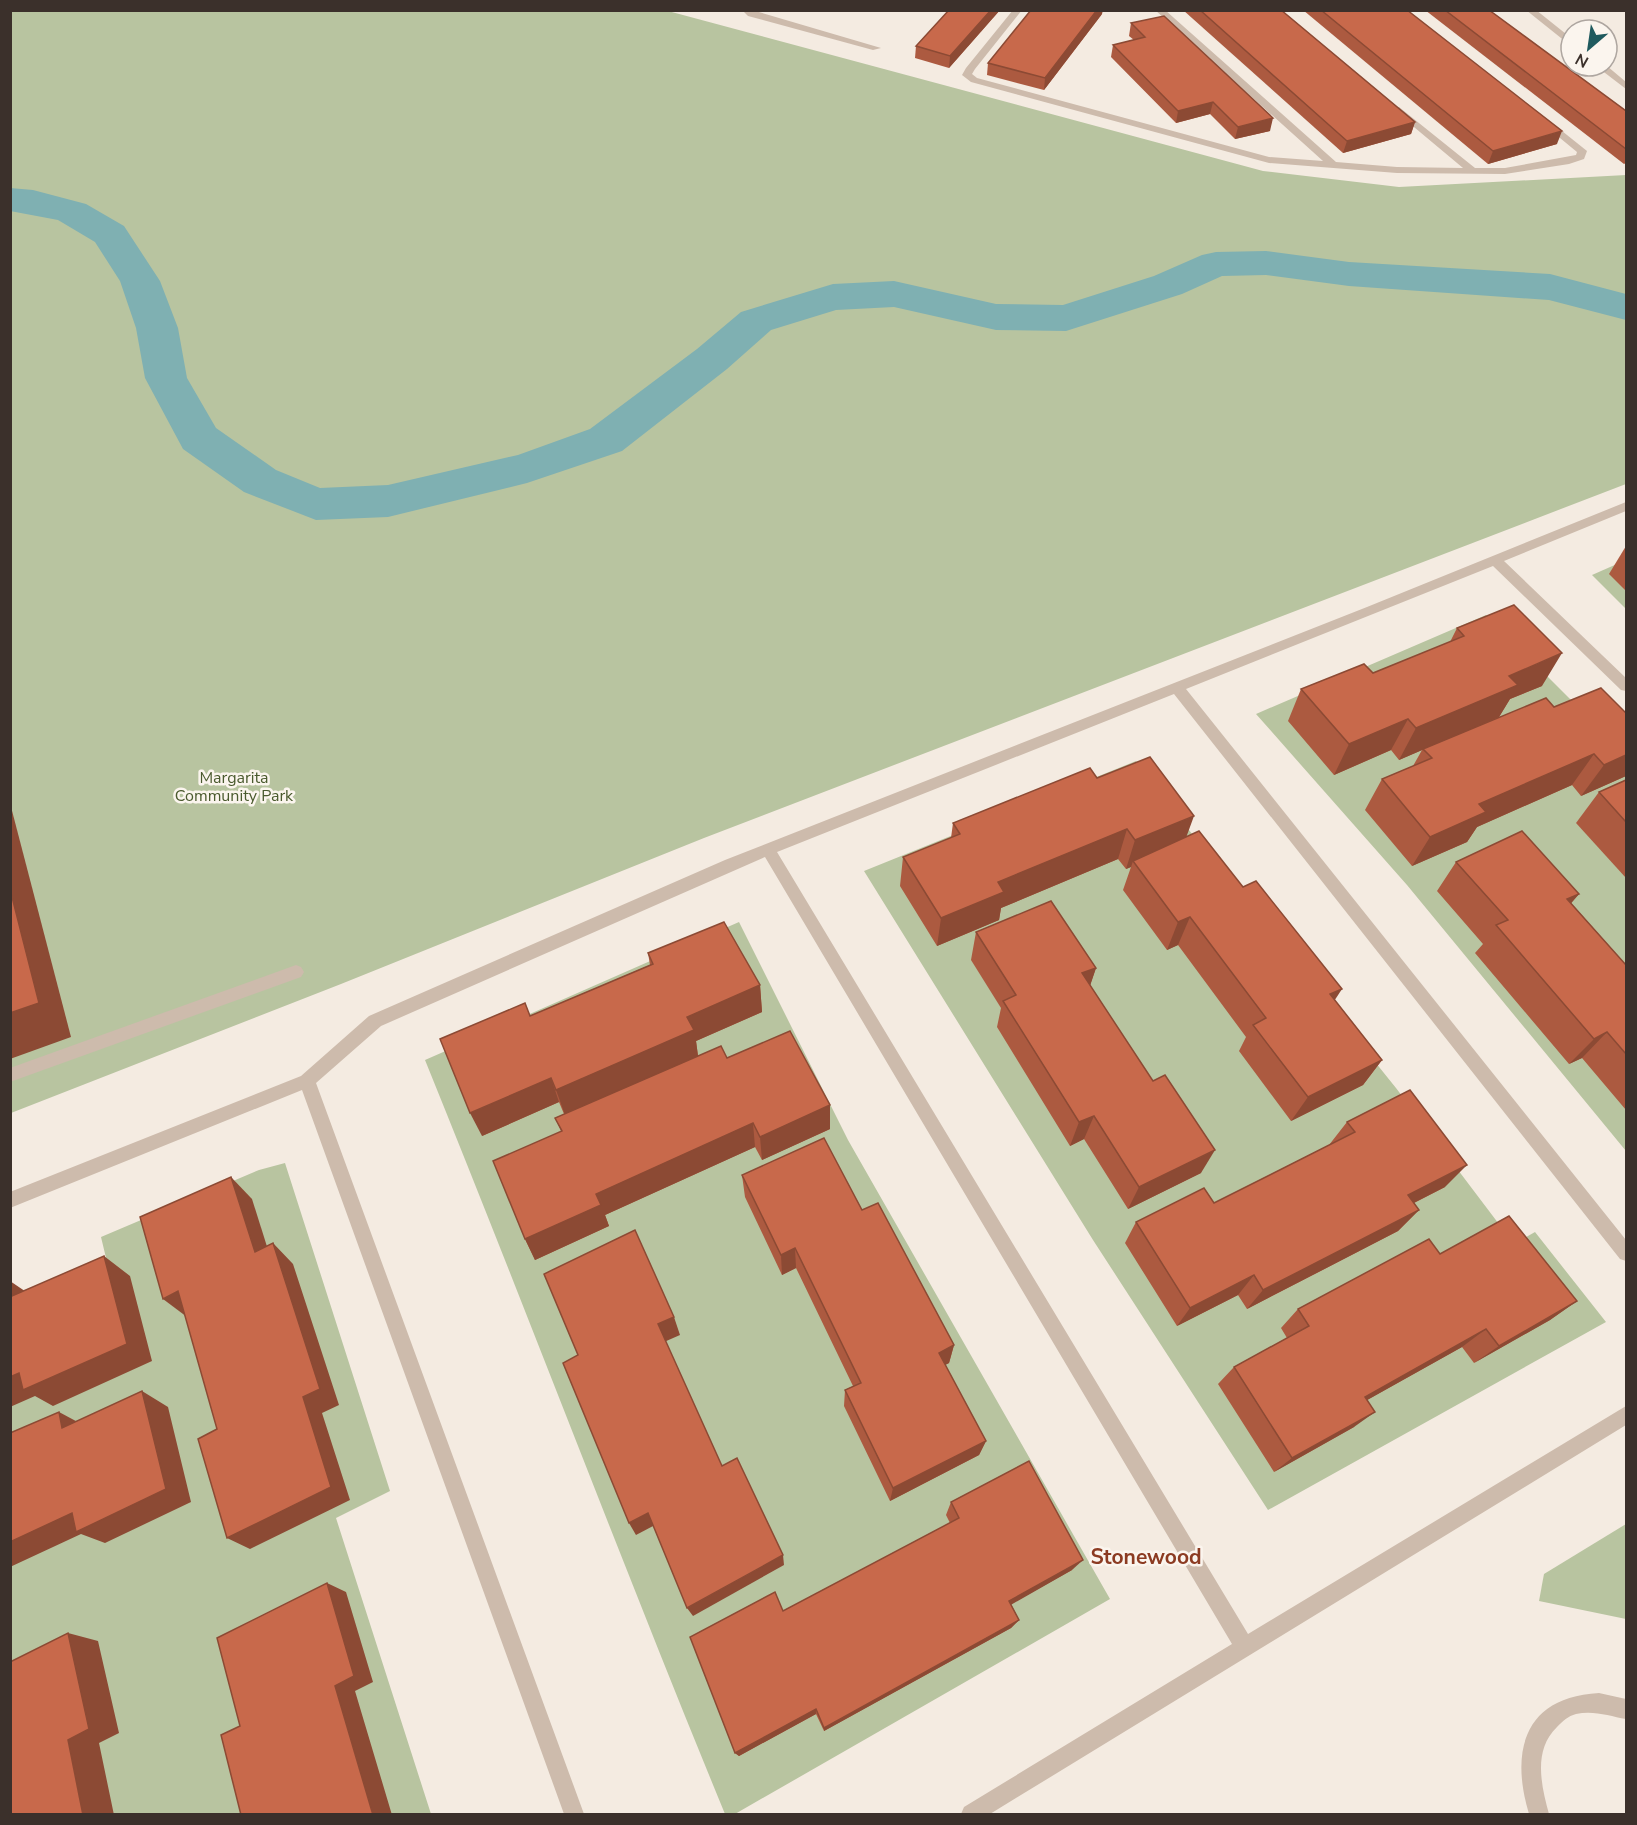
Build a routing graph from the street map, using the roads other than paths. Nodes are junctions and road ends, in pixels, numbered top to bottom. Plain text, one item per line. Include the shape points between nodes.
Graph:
1 (746, 10) edge
2 (1018, 10) edge
3 (1159, 10) edge
4 (1530, 10) edge
5 (1559, 33) edge
6 (876, 48) dead end
7 (1393, 105) edge
8 (1536, 113) edge
9 (1333, 165) junction
10 (1473, 171) junction
11 (1626, 506) edge
12 (1495, 560) junction
13 (1626, 686) edge
14 (1177, 688) junction
15 (768, 849) junction
16 (296, 972) dead end
17 (10, 1075) edge
18 (307, 1081) junction
19 (10, 1200) edge
20 (1626, 1253) edge
21 (1626, 1414) edge
22 (1245, 1647) junction
23 (1626, 1709) edge
24 (574, 1815) edge
25 (971, 1815) edge
26 (1539, 1815) edge

1 - 6 street
2 - 9 street via 971,68 967,75 974,80 1260,158
3 - 9 street
4 - 5 street
7 - 10 street
8 - 10 street via 1573,142 1582,152 1580,156 1505,171
9 - 10 street
11 - 12 street
12 - 13 street
12 - 14 street
14 - 15 street
14 - 20 street
15 - 18 street via 375,1021
15 - 22 street
16 - 17 street
18 - 19 street
18 - 24 street
21 - 22 street
22 - 25 street
23 - 26 street via 1606,1702 1578,1702 1554,1713 1538,1735 1530,1764 1532,1797

